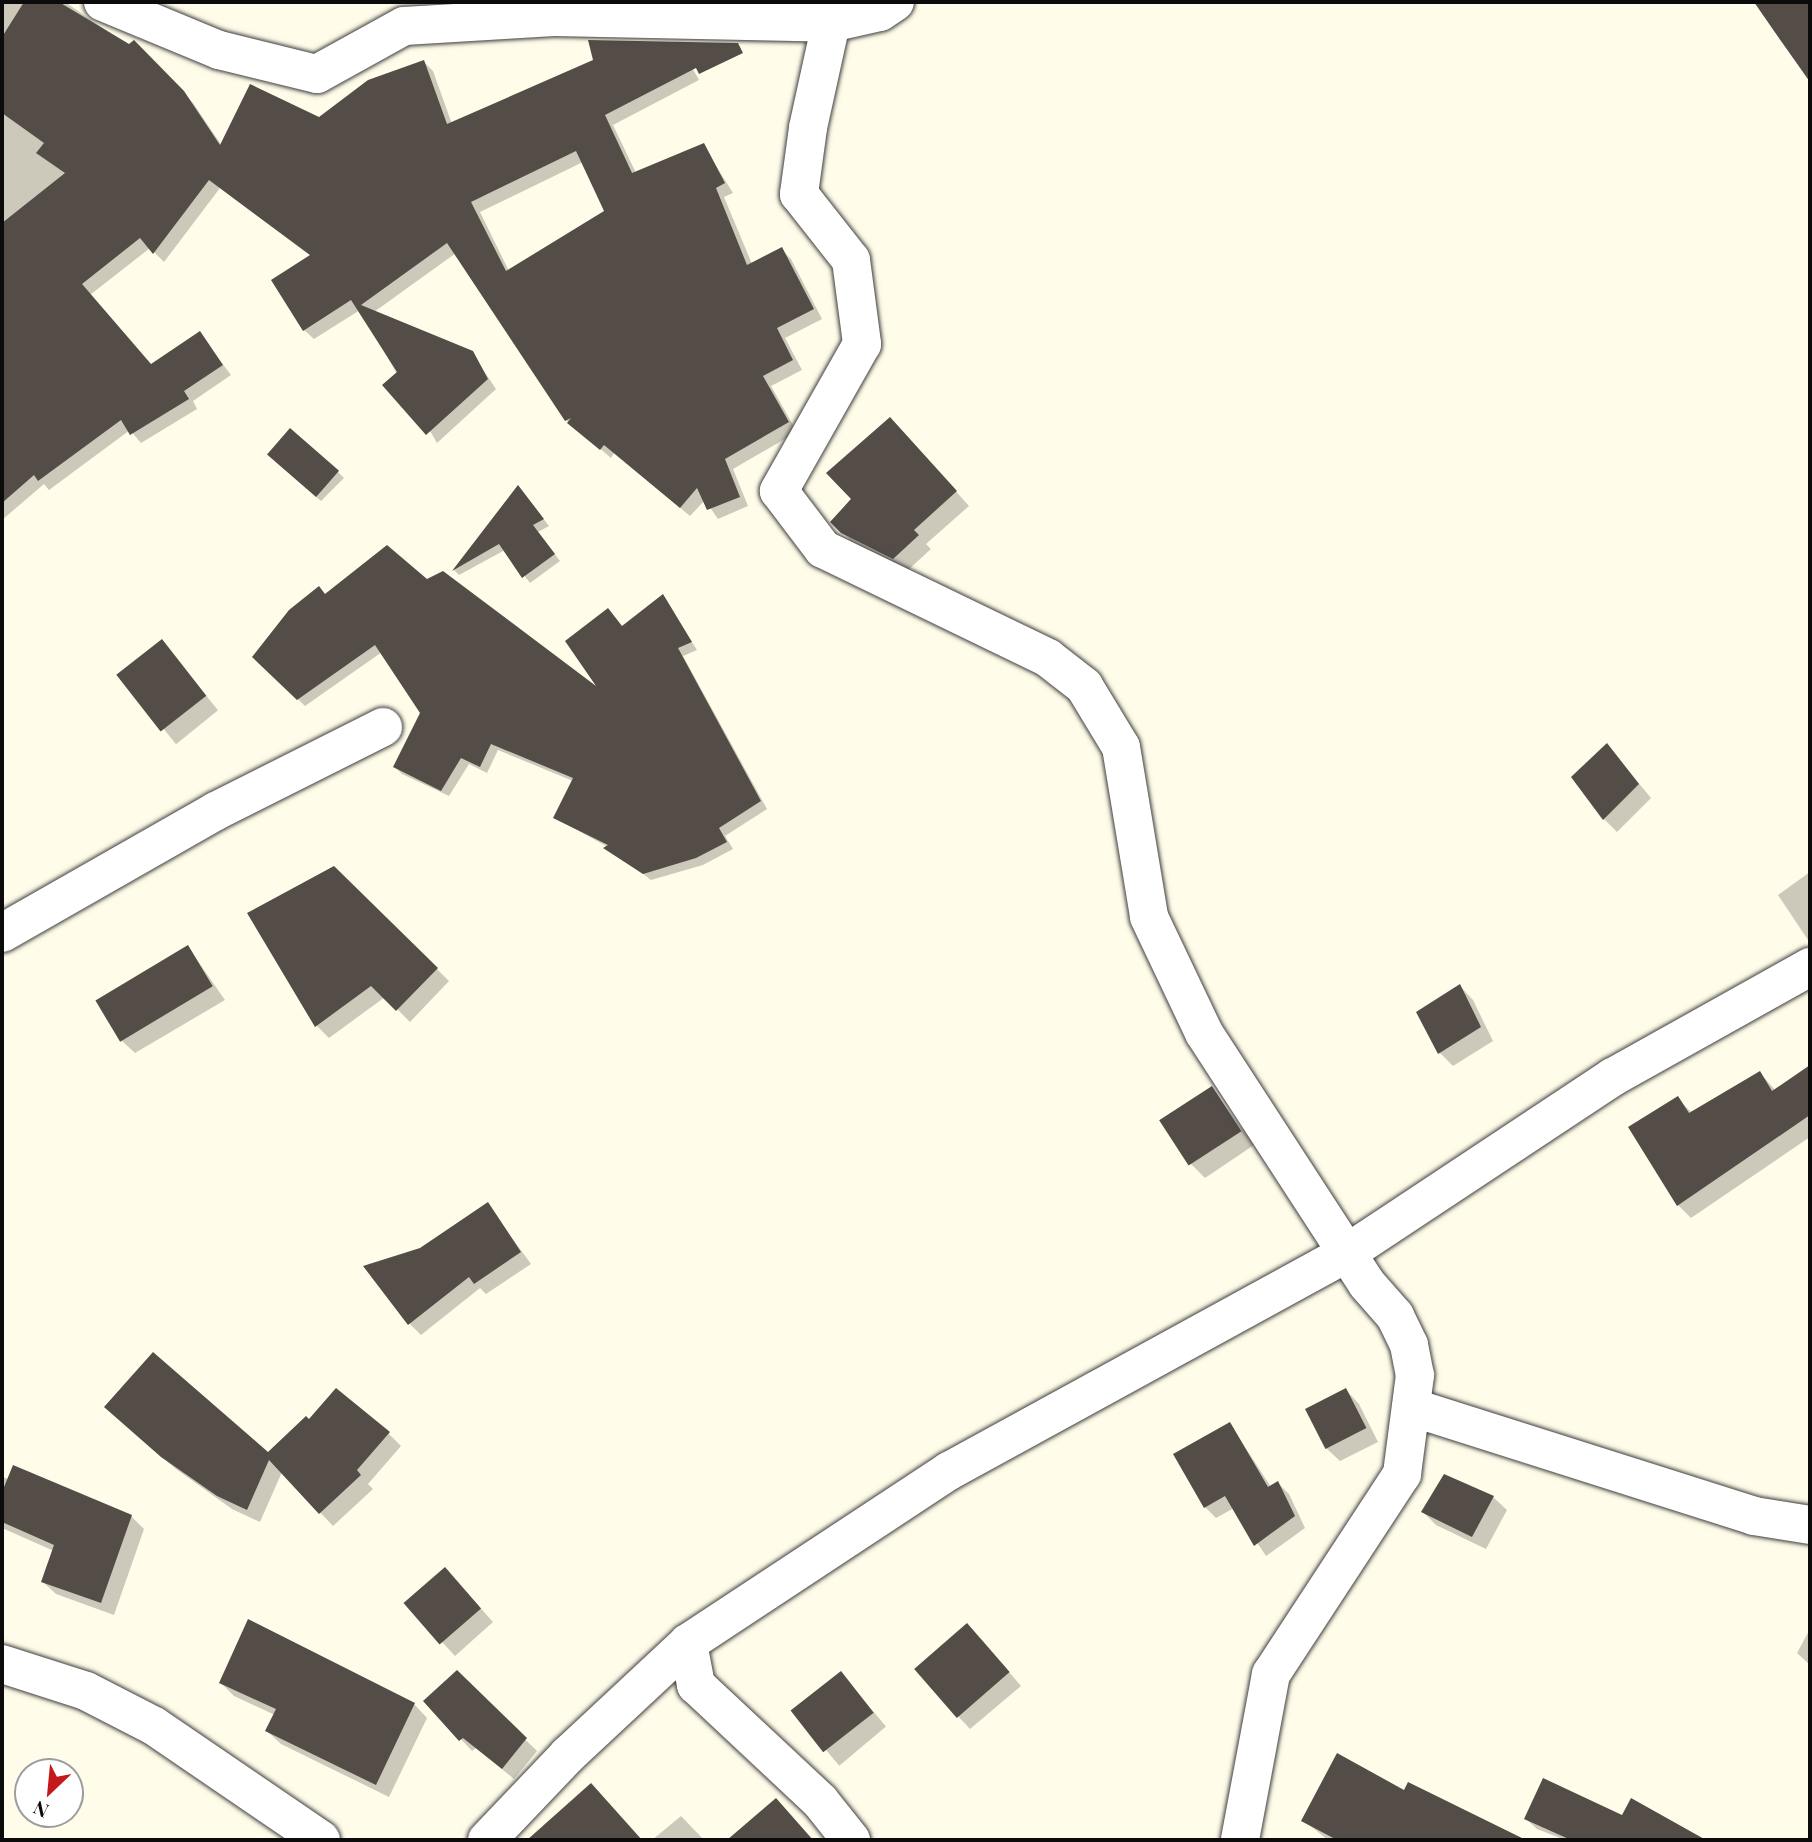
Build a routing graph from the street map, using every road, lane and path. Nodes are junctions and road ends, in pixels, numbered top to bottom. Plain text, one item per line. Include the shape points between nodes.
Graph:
1 (103, 2) edge
2 (885, 5) edge
3 (831, 23) junction
4 (383, 727) dead end
5 (2, 933) edge
6 (1810, 967) edge
7 (1347, 1253) junction
8 (1411, 1407) junction
9 (1810, 1525) edge
10 (688, 1643) junction
11 (2, 1664) edge
12 (321, 1840) edge
13 (487, 1840) edge
14 (850, 1840) edge
15 (1240, 1840) edge

1 - 3 street via 219,50 317,74 404,26 554,17
2 - 3 street
3 - 7 street via 799,194 850,260 862,344 779,491 823,549 1048,658 1084,686 1121,747 1149,916 1204,1032
4 - 5 street via 216,811
6 - 7 street via 1613,1077
7 - 8 street via 1395,1316 1409,1345 1415,1375
7 - 10 street via 949,1471
8 - 9 street via 1754,1516
8 - 15 street via 1402,1474 1271,1674
10 - 13 street via 568,1755
10 - 14 street via 696,1685 820,1801
11 - 12 street via 86,1690 154,1726

